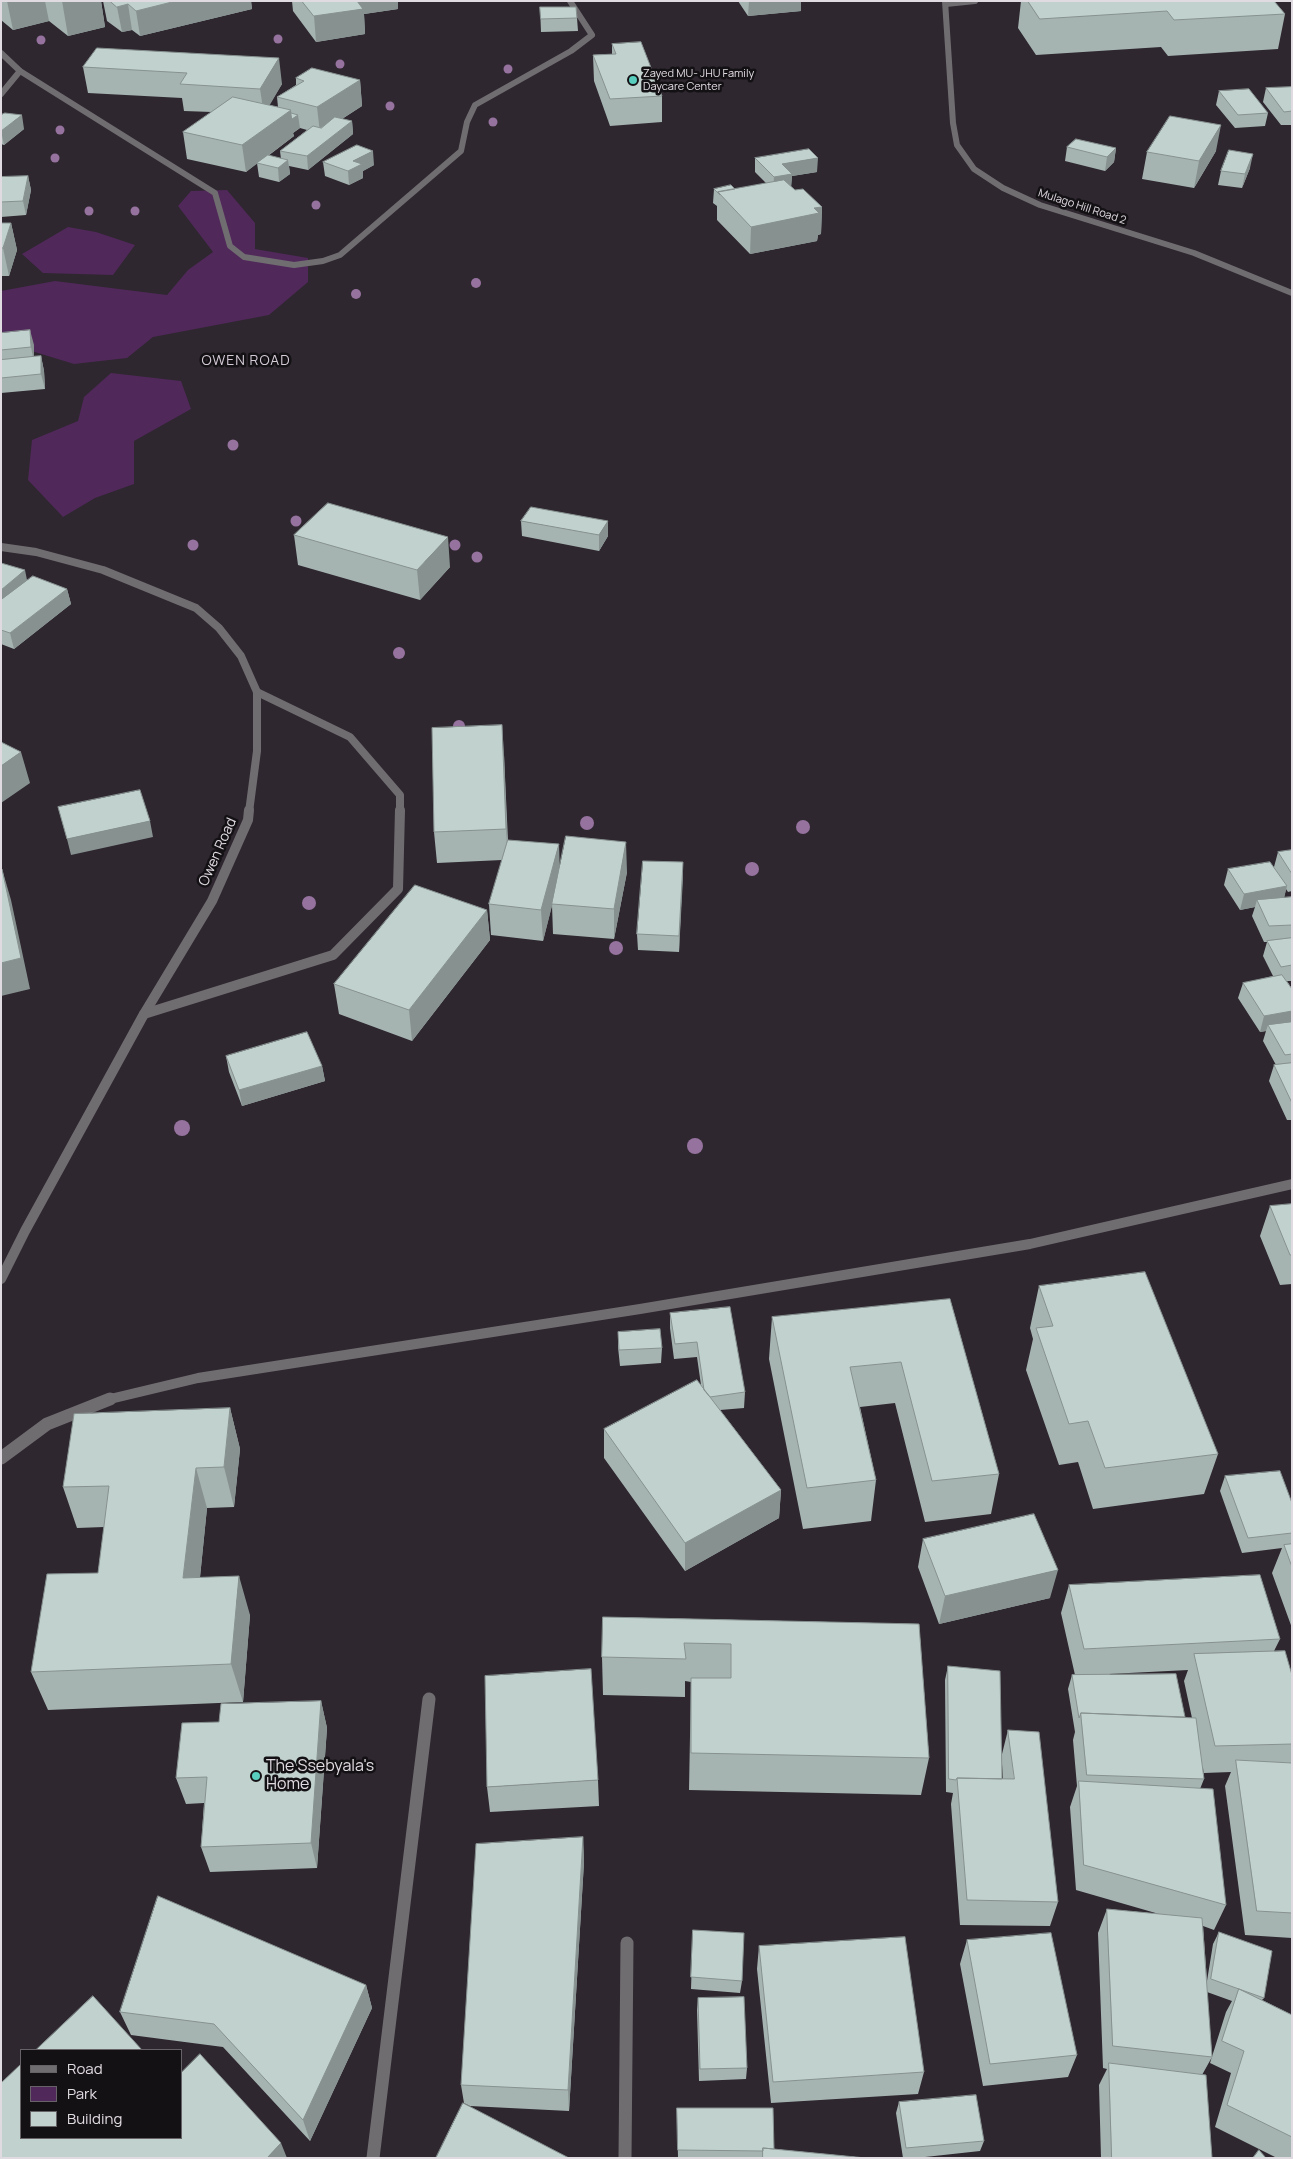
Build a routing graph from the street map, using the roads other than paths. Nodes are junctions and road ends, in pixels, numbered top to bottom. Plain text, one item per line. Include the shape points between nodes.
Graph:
1 (570, 1) edge
2 (975, 1) edge
3 (945, 2) edge
4 (1, 54) edge
5 (20, 71) junction
6 (1, 94) edge
7 (1292, 294) edge
8 (1, 547) edge
9 (258, 692) junction
10 (144, 1014) junction
11 (1292, 1184) edge
12 (1, 1279) edge
13 (1, 1458) edge
14 (429, 1699) dead end
15 (627, 1943) dead end
16 (374, 2158) edge
17 (625, 2158) edge

1 - 5 street via 592,35 571,51 475,105 460,151 340,255 294,265 244,257 230,246 215,193
2 - 3 street
3 - 7 street, Mulago Hill Road 2 via 953,123 957,145 974,168 1003,188 1040,205 1194,253
4 - 5 street
5 - 6 street
8 - 9 street, Owen Road via 36,552 103,570 196,608 219,628 241,656
9 - 10 street, Owen Road via 257,751 248,820 212,901
9 - 10 street via 350,737 400,795 398,890 333,955
10 - 12 street, Owen Road
11 - 13 street via 1030,1244 198,1378 110,1399 47,1424
14 - 16 street
15 - 17 street

